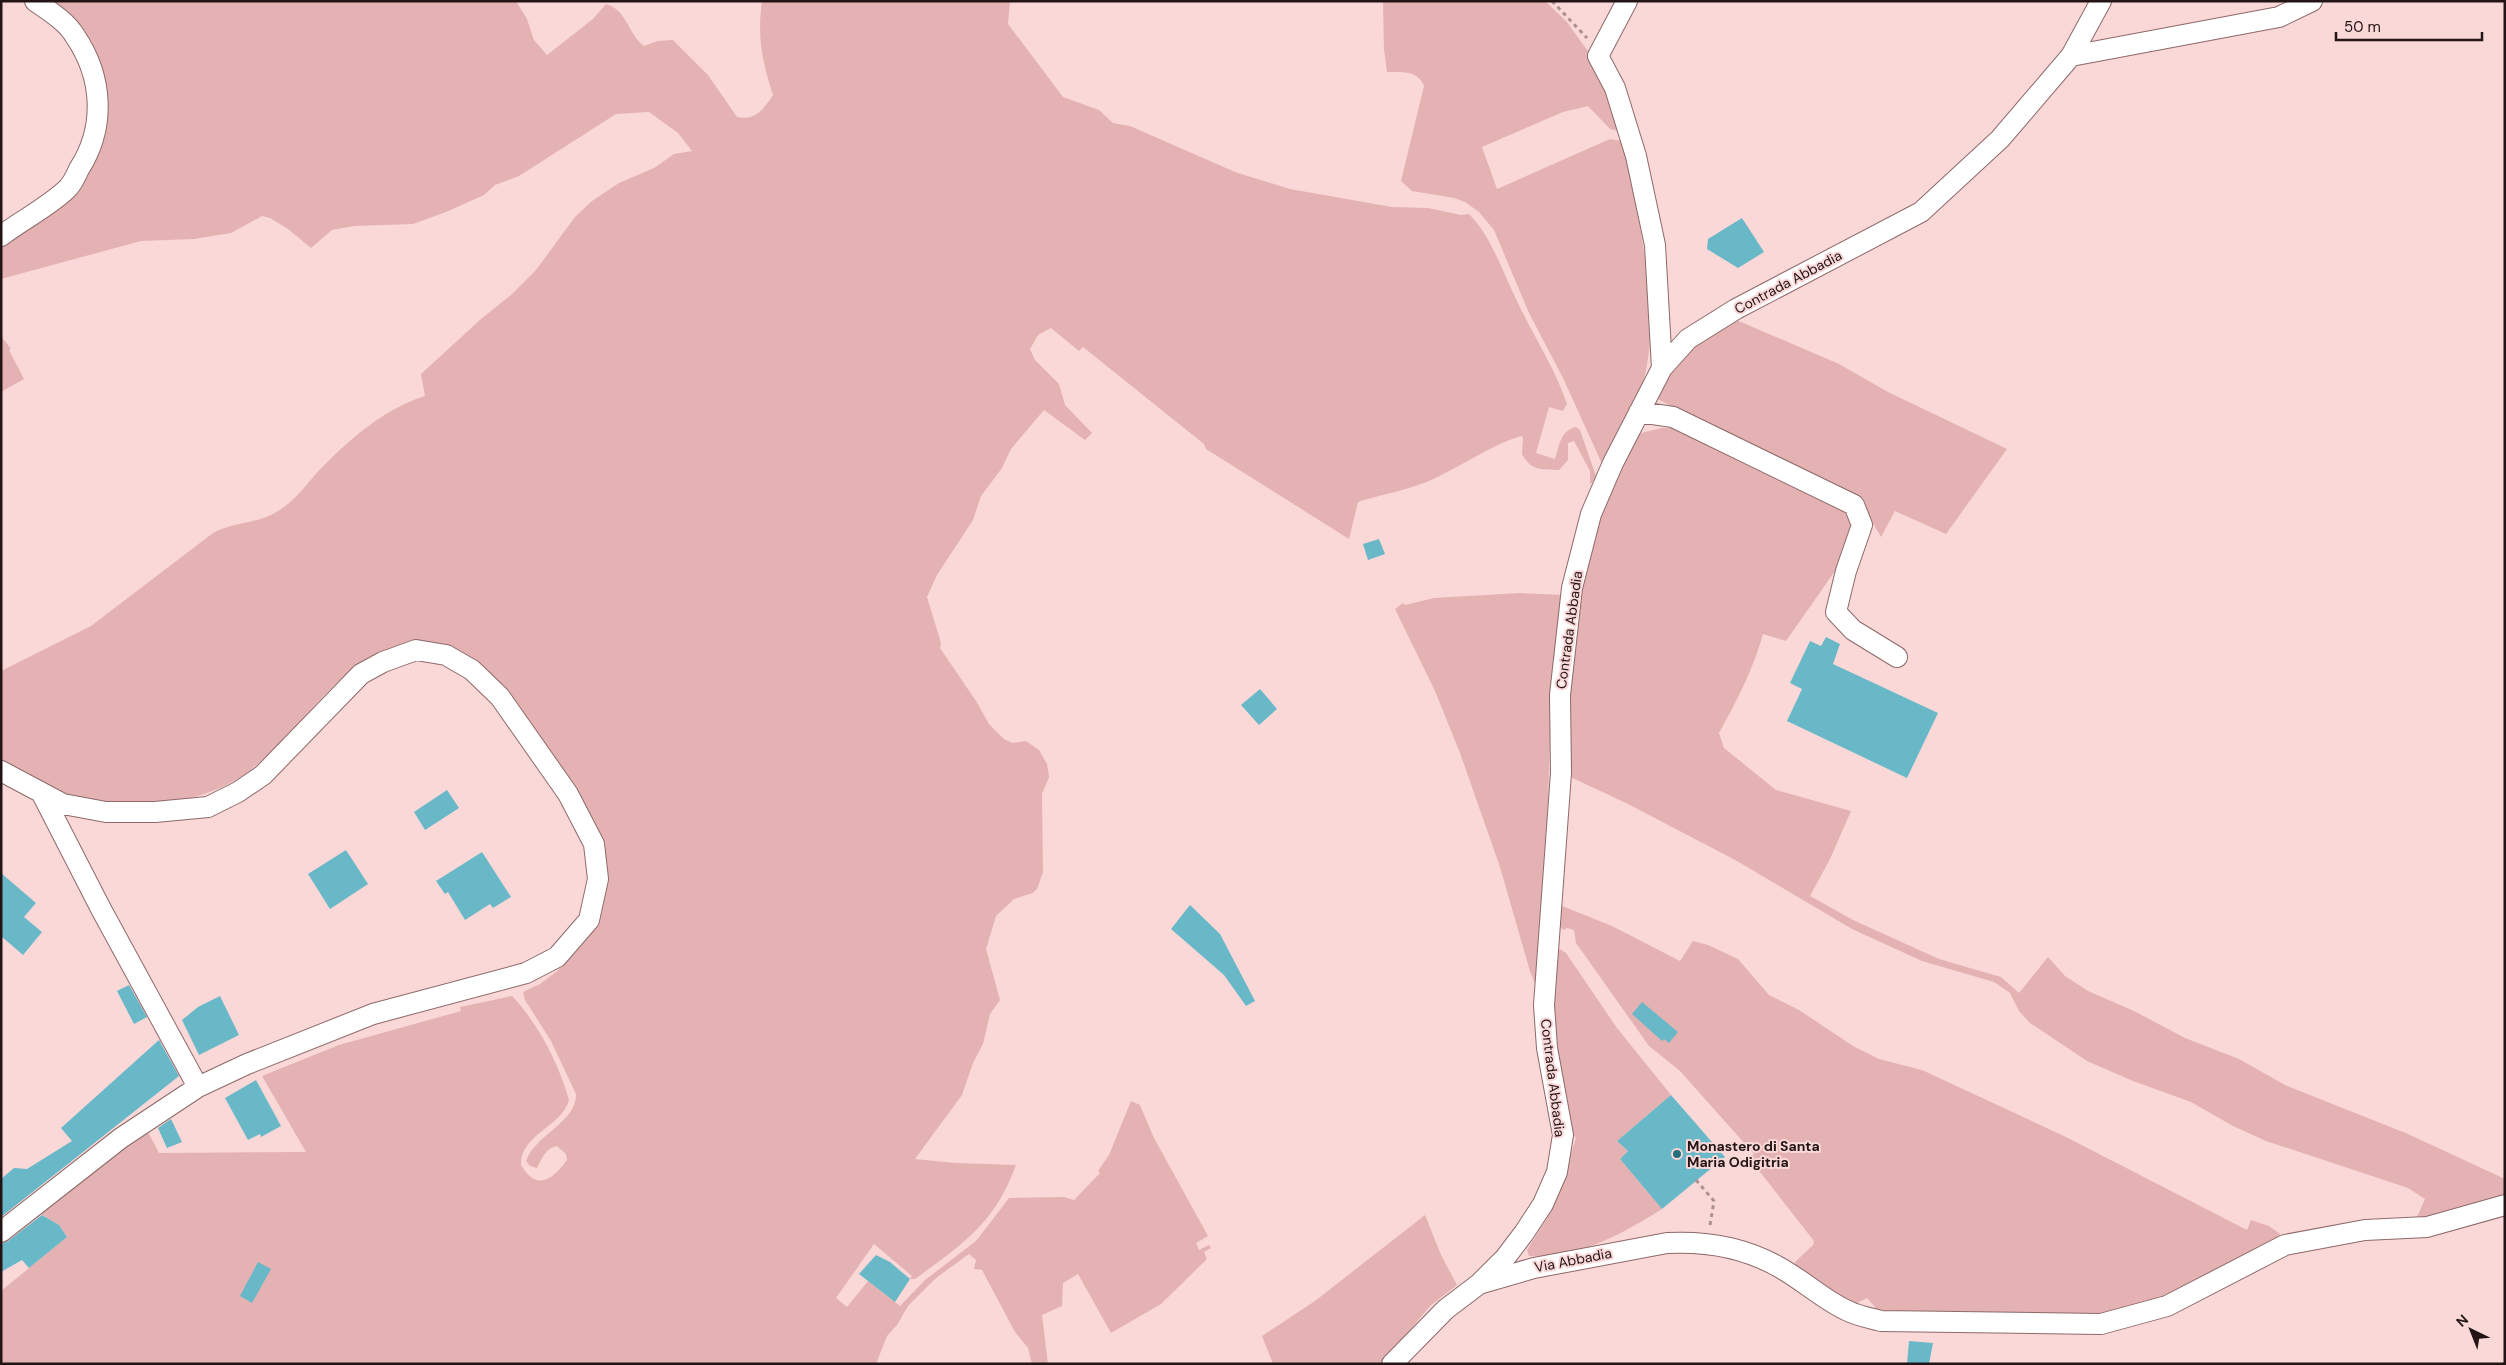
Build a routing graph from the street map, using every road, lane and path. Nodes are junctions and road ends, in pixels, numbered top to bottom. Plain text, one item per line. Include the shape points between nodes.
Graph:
1 (35, 1) edge
2 (1552, 1) edge
3 (1627, 1) edge
4 (2101, 1) edge
5 (2312, 1) edge
6 (1598, 56) junction
7 (2071, 56) junction
8 (1, 236) edge
9 (1662, 368) junction
10 (1639, 412) junction
11 (1897, 657) dead end
12 (1, 771) edge
13 (42, 794) junction
14 (198, 1087) junction
15 (1696, 1180) dead end
16 (2505, 1205) edge
17 (1, 1232) edge
18 (1704, 1243) junction
19 (1479, 1284) junction
20 (1392, 1364) edge

1 - 8 street via 58,17 75,35 88,59 97,88 99,121 87,158 68,188
2 - 6 path via 1590,42
3 - 6 street
4 - 7 street, Contrada Abbadia
5 - 7 street via 2279,16
6 - 9 street via 1615,88 1633,147 1655,246
7 - 9 street, Contrada Abbadia via 2000,139 1921,212 1736,309 1688,339
9 - 10 street, Contrada Abbadia
10 - 11 street via 1673,418 1854,505 1862,525 1836,612 1852,630
10 - 19 street, Contrada Abbadia via 1591,514 1571,598 1560,695 1561,773 1544,1005 1547,1048 1563,1135 1557,1172 1543,1204 1524,1233 1506,1258
12 - 13 street
13 - 14 street
13 - 14 street via 63,804 106,812 208,807 264,775 361,674 416,650 446,655 472,670 500,697 568,794 594,844 598,878 589,920 557,957 526,973 373,1014
14 - 17 street via 121,1138
15 - 18 path via 1714,1201
16 - 18 street, Via Abbadia via 2427,1227 2365,1230 2285,1245 2167,1306 2101,1324 1881,1321 1847,1311 1782,1268 1741,1251
18 - 19 street, Via Abbadia via 1648,1246 1534,1268
19 - 20 street, Via Abbadia via 1446,1309

